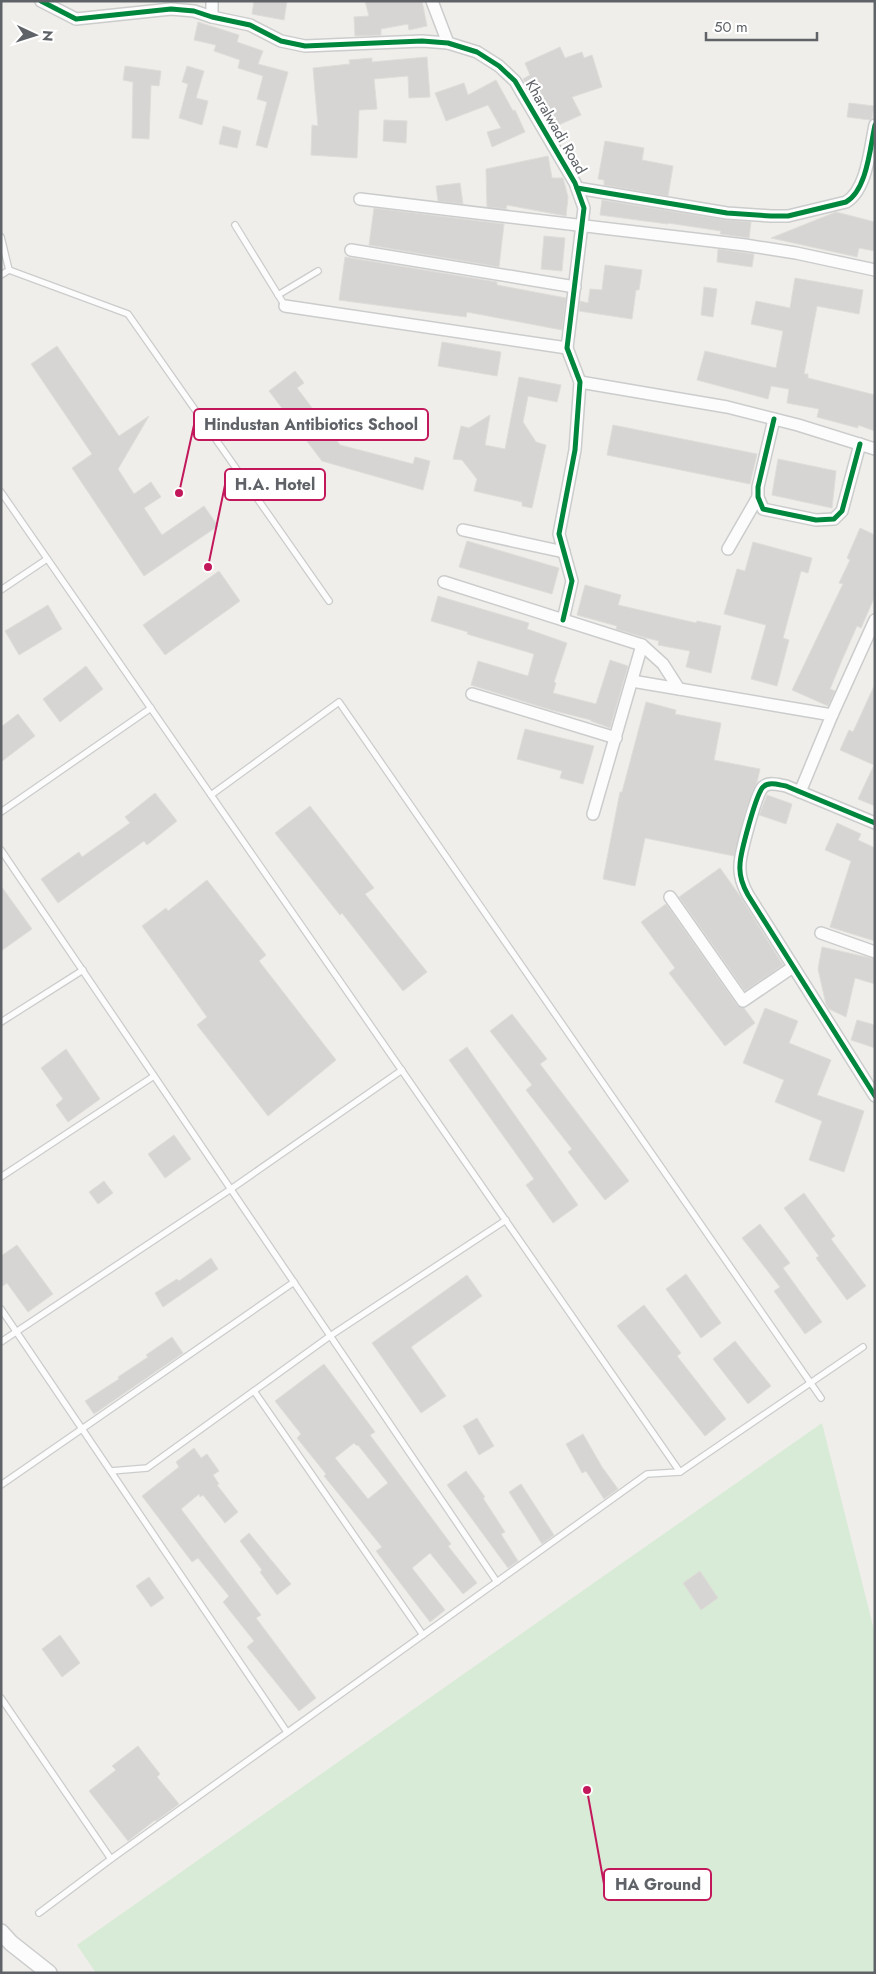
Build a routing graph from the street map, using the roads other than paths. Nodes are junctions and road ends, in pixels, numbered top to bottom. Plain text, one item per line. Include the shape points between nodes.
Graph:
1 (41, 1) edge
2 (212, 1) edge
3 (432, 1) edge
4 (212, 17) junction
5 (448, 43) junction
6 (875, 125) edge
7 (871, 158) edge
8 (577, 188) junction
9 (360, 198) dead end
10 (235, 225) dead end
11 (582, 226) junction
12 (1, 237) edge
13 (351, 250) dead end
14 (9, 270) junction
15 (875, 270) edge
16 (318, 271) dead end
17 (1, 276) edge
18 (575, 287) junction
19 (278, 295) junction
20 (285, 306) joint
21 (567, 348) junction
22 (580, 382) junction
23 (774, 419) junction
24 (860, 444) junction
25 (875, 449) edge
26 (1, 492) edge
27 (758, 497) junction
28 (463, 530) dead end
29 (728, 549) dead end
30 (564, 552) junction
31 (47, 559) junction
32 (444, 582) dead end
33 (1, 590) edge
34 (329, 601) dead end
35 (563, 620) junction
36 (875, 620) edge
37 (642, 645) junction
38 (632, 681) junction
39 (679, 689) junction
40 (472, 694) dead end
41 (151, 708) junction
42 (832, 714) junction
43 (616, 738) junction
44 (800, 792) junction
45 (211, 795) junction
46 (1, 812) edge
47 (593, 814) dead end
48 (875, 823) edge
49 (1, 850) edge
50 (670, 897) dead end
51 (821, 933) dead end
52 (875, 952) edge
53 (793, 967) junction
54 (82, 970) junction
55 (1, 1022) edge
56 (402, 1070) junction
57 (154, 1076) junction
58 (874, 1093) edge
59 (1, 1177) edge
60 (231, 1189) junction
61 (506, 1220) junction
62 (294, 1282) junction
63 (1, 1309) edge
64 (17, 1332) junction
65 (330, 1336) junction
66 (1, 1342) edge
67 (863, 1347) dead end
68 (811, 1382) junction
69 (254, 1391) junction
70 (821, 1398) dead end
71 (82, 1429) junction
72 (111, 1471) junction
73 (680, 1472) junction
74 (1, 1484) edge
75 (497, 1582) junction
76 (423, 1635) junction
77 (1, 1698) edge
78 (287, 1732) junction
79 (110, 1859) junction
80 (38, 1913) dead end
81 (1, 1932) edge
82 (49, 1973) edge

1 - 4 street, Kharalwadi Road via 76,19 171,9 194,10
2 - 4 street
3 - 5 street
4 - 5 street, Kharalwadi Road via 250,24 281,42 305,46 422,40
5 - 8 street, Kharalwadi Road via 477,52 515,81
6 - 7 street
7 - 8 street via 854,197 846,202 788,216 727,213
8 - 11 street, Kharalwadi Road via 584,208
9 - 11 street
10 - 19 lane
11 - 15 street via 745,244
11 - 18 street, Kharalwadi Road
12 - 14 lane
13 - 18 street
14 - 17 lane
14 - 34 lane via 128,314
16 - 19 lane
18 - 21 street, Kharalwadi Road
19 - 20 lane
20 - 21 street
21 - 22 street, Kharalwadi Road
22 - 23 street via 727,407
22 - 30 street via 576,450 559,534
23 - 24 street
23 - 27 street
24 - 25 street
24 - 27 street via 842,511 834,519 816,520 763,509
26 - 31 lane
27 - 29 street
28 - 30 street
30 - 35 street via 572,581
31 - 33 lane
31 - 41 lane
32 - 35 street
35 - 37 street
36 - 42 street
37 - 38 street
37 - 39 street via 663,664
38 - 39 street
38 - 43 street
39 - 42 street
40 - 43 street
41 - 45 lane
41 - 46 lane
42 - 44 street
43 - 47 street
44 - 48 street
44 - 53 street via 774,784 762,788 740,864 740,876 748,895
45 - 56 lane
45 - 68 lane via 339,702
49 - 54 lane
50 - 53 street via 743,1001
51 - 52 street
53 - 58 street
54 - 55 lane
54 - 57 lane
56 - 60 lane
56 - 61 lane
57 - 59 lane
57 - 60 lane
60 - 62 lane
60 - 64 lane
61 - 65 lane
61 - 73 lane
62 - 65 lane
62 - 71 lane
63 - 64 lane
64 - 66 lane
64 - 71 lane
65 - 69 lane
65 - 75 lane
67 - 68 lane
68 - 70 lane
68 - 73 lane
69 - 72 lane via 146,1468
69 - 76 lane
71 - 72 lane
71 - 74 lane
72 - 78 lane
73 - 75 lane via 647,1474
75 - 76 lane
76 - 78 lane
77 - 79 lane
78 - 79 lane
79 - 80 lane
81 - 82 street

